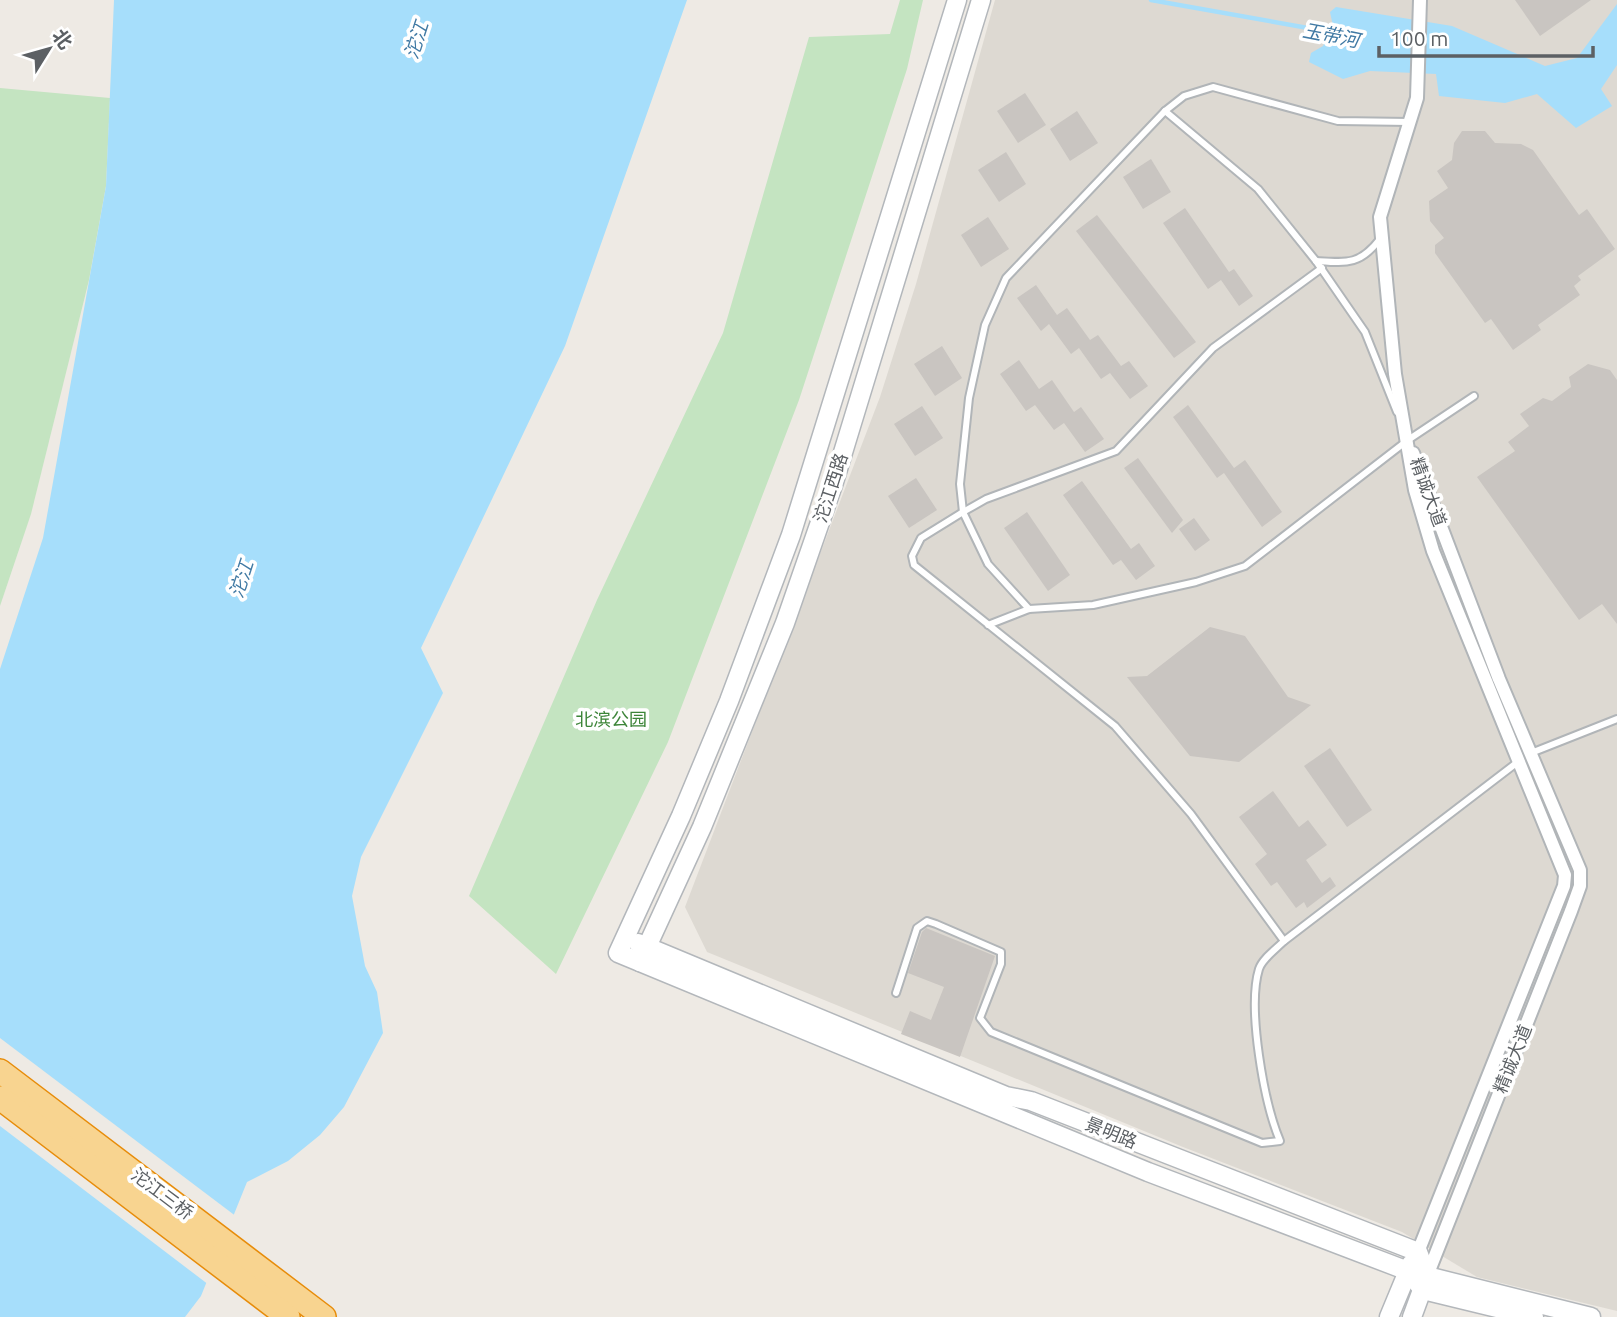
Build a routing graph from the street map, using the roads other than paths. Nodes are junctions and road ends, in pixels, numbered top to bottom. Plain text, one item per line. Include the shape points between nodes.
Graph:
1 (1420, 0) edge
2 (956, 5) edge
3 (979, 8) edge
4 (1165, 111) junction
5 (1410, 122) junction
6 (1381, 237) junction
7 (1316, 261) junction
8 (1322, 268) junction
9 (1474, 396) dead end
10 (1408, 440) junction
11 (963, 512) junction
12 (1029, 609) junction
13 (988, 625) junction
14 (1617, 719) edge
15 (1525, 757) junction
16 (1284, 941) junction
17 (622, 945) joint
18 (644, 955) junction
19 (896, 993) dead end
20 (0, 1072) edge
21 (0, 1098) edge
22 (1418, 1252) junction
23 (1408, 1271) junction
24 (1425, 1283) junction
25 (288, 1317) edge
26 (324, 1317) edge
27 (1389, 1317) edge
28 (1412, 1317) edge
29 (1534, 1317) edge
30 (1591, 1317) edge

1 - 5 street, 精诚大道 via 1417,99
2 - 17 street, 沱江西路 via 791,535 718,726
3 - 18 street, 沱江西路 via 834,482 785,623
4 - 5 lane via 1184,96 1213,87 1338,121
4 - 7 lane via 1258,189
4 - 11 lane via 1006,278 985,325 970,398 960,484
5 - 6 street, 精诚大道 via 1380,217
6 - 7 lane via 1369,254 1356,261
6 - 10 street, 精诚大道 via 1395,374
7 - 8 lane
8 - 10 lane via 1365,332
8 - 11 lane via 1213,348 1116,451 986,499
9 - 10 lane
10 - 12 lane via 1245,566 1094,605
10 - 15 street, 精诚大道 via 1415,490 1433,551
11 - 12 lane via 988,564
11 - 13 lane via 921,538 912,556 914,565
12 - 13 lane
13 - 16 lane via 1115,726 1191,814
14 - 15 lane
15 - 16 lane
15 - 22 street, 精诚大道 via 1565,875 1564,887
15 - 24 street, 精诚大道 via 1575,855 1580,886
16 - 19 lane via 1259,967 1255,1002 1261,1069 1280,1140 1262,1143 991,1032 980,1018 1001,964 1001,952 936,924 927,921 917,928
17 - 18 street, 景明路
18 - 22 street, 景明路
18 - 23 street, 景明路 via 1148,1172
20 - 26 highway, 沱江三桥
21 - 25 highway, 沱江三桥
22 - 23 street
22 - 24 street
23 - 24 street
23 - 27 street
24 - 28 street
24 - 29 street
24 - 30 street

